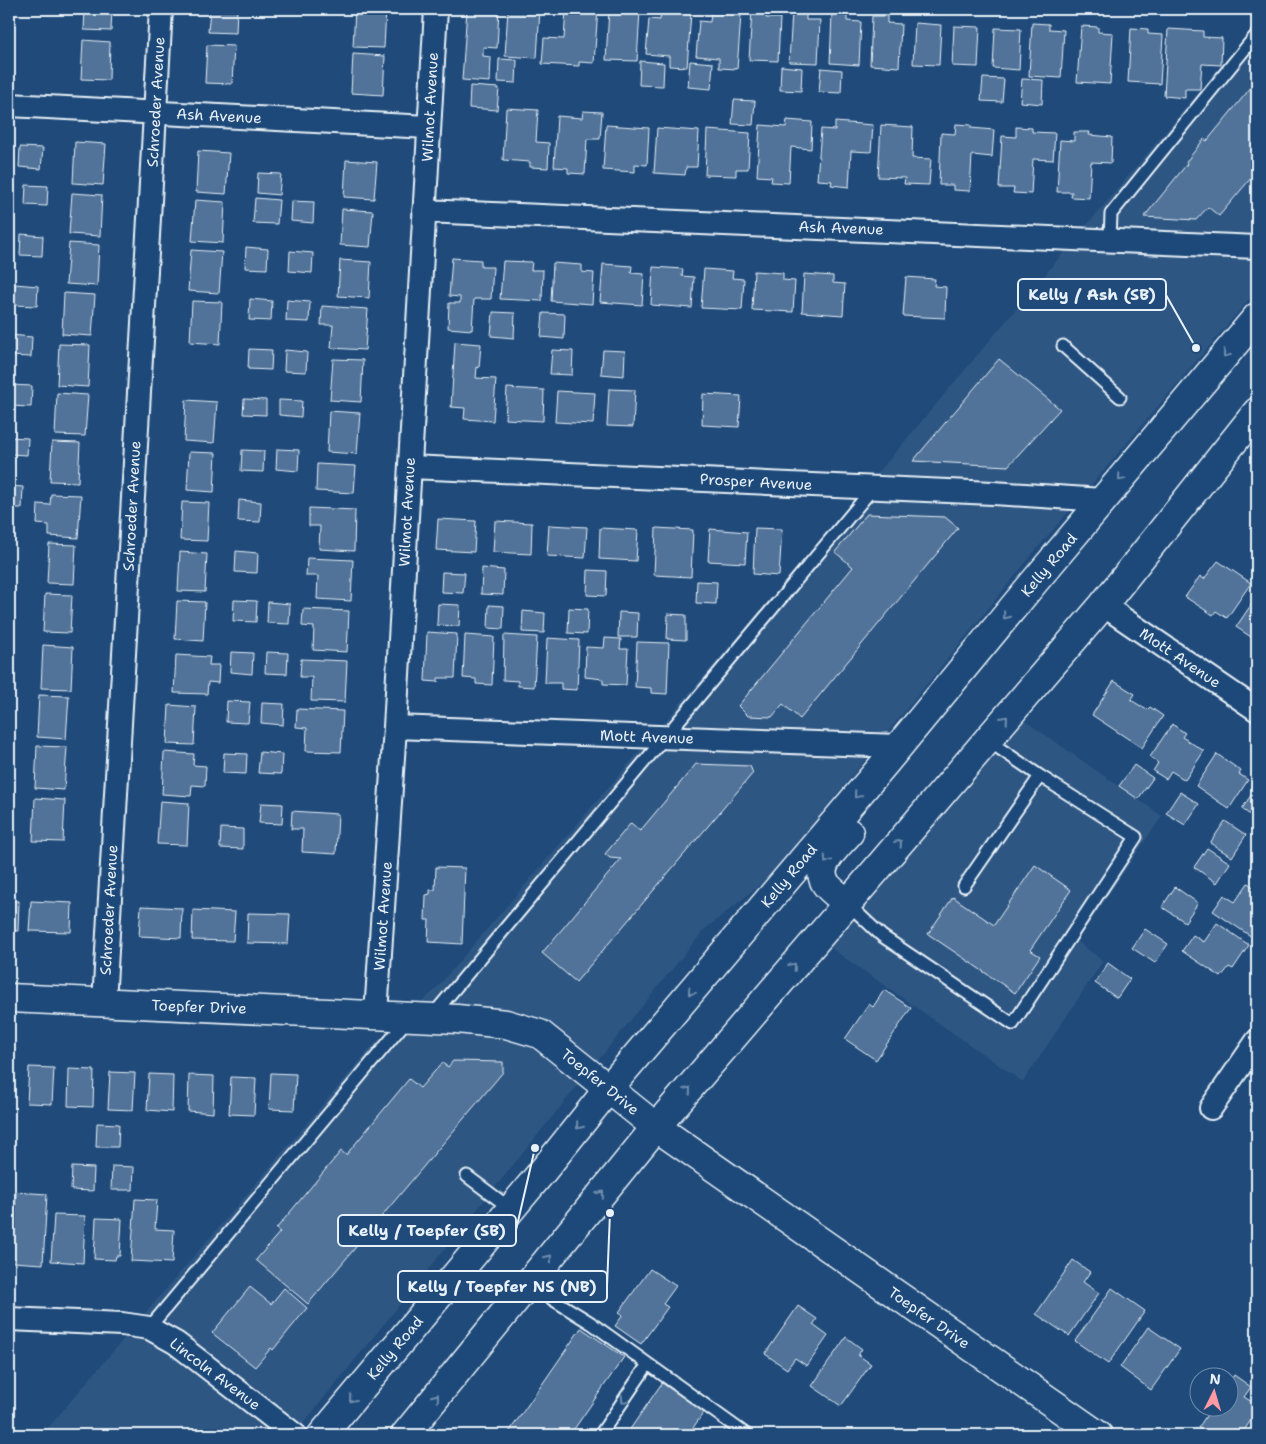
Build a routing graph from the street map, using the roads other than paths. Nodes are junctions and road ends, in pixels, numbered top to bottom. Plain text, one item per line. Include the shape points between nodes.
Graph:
1 (161, 9) edge
2 (436, 9) edge
3 (1257, 34) edge
4 (9, 105) edge
5 (155, 112) junction
6 (428, 127) junction
7 (424, 211) junction
8 (1110, 240) junction
9 (1257, 247) edge
10 (1257, 317) edge
11 (1063, 346) dead end
12 (1120, 396) dead end
13 (1257, 412) edge
14 (410, 467) junction
15 (874, 487) junction
16 (1103, 500) junction
17 (1103, 606) junction
18 (1257, 710) edge
19 (395, 727) junction
20 (666, 738) junction
21 (987, 740) junction
22 (892, 754) junction
23 (1040, 776) junction
24 (964, 886) dead end
25 (847, 903) junction
26 (9, 998) edge
27 (104, 1003) junction
28 (376, 1014) junction
29 (421, 1017) junction
30 (1257, 1041) edge
31 (610, 1088) junction
32 (1211, 1108) dead end
33 (656, 1127) junction
34 (467, 1176) dead end
35 (511, 1209) junction
36 (528, 1284) junction
37 (9, 1319) edge
38 (149, 1328) junction
39 (648, 1364) junction
40 (295, 1435) edge
41 (322, 1435) edge
42 (406, 1435) edge
43 (600, 1435) edge
44 (747, 1435) edge
45 (1098, 1435) edge

1 - 5 street, Schroeder Avenue
2 - 6 street, Wilmot Avenue
3 - 8 lane via 1111,214
4 - 5 street, Ash Avenue
5 - 6 street, Ash Avenue
5 - 27 street, Schroeder Avenue
6 - 7 street, Wilmot Avenue
7 - 8 street, Ash Avenue
7 - 14 street, Wilmot Avenue
8 - 9 street, Ash Avenue
10 -> 16 street, Kelly Road
11 - 12 lane
13 - 17 street
14 - 15 street, Prosper Avenue
14 - 19 street, Wilmot Avenue
15 - 16 street, Prosper Avenue
15 - 20 lane
16 -> 22 street, Kelly Road
17 - 18 street, Mott Avenue
21 -> 17 street
19 - 20 street, Mott Avenue
19 - 28 street, Wilmot Avenue
20 - 22 street, Mott Avenue
20 - 29 lane
21 - 23 lane
25 -> 21 street
22 -> 25 street via 885,791 822,868 821,875 826,885
22 -> 31 street, Kelly Road
23 - 24 lane
23 - 25 lane via 1136,836 1013,1024 882,936
33 -> 25 street
26 - 27 street, Toepfer Drive
27 - 28 street, Toepfer Drive
28 - 29 street, Toepfer Drive
29 - 31 street, Toepfer Drive via 506,1024 540,1034
29 - 38 lane
30 - 32 street
31 - 33 street, Toepfer Drive
31 -> 35 street, Kelly Road
36 -> 33 street
33 - 45 street, Toepfer Drive
34 - 35 lane
35 -> 41 street, Kelly Road
36 - 39 lane
42 -> 36 street
37 - 38 street, Lincoln Avenue
38 - 40 street, Lincoln Avenue via 176,1343
39 -> 43 lane
39 - 44 lane

